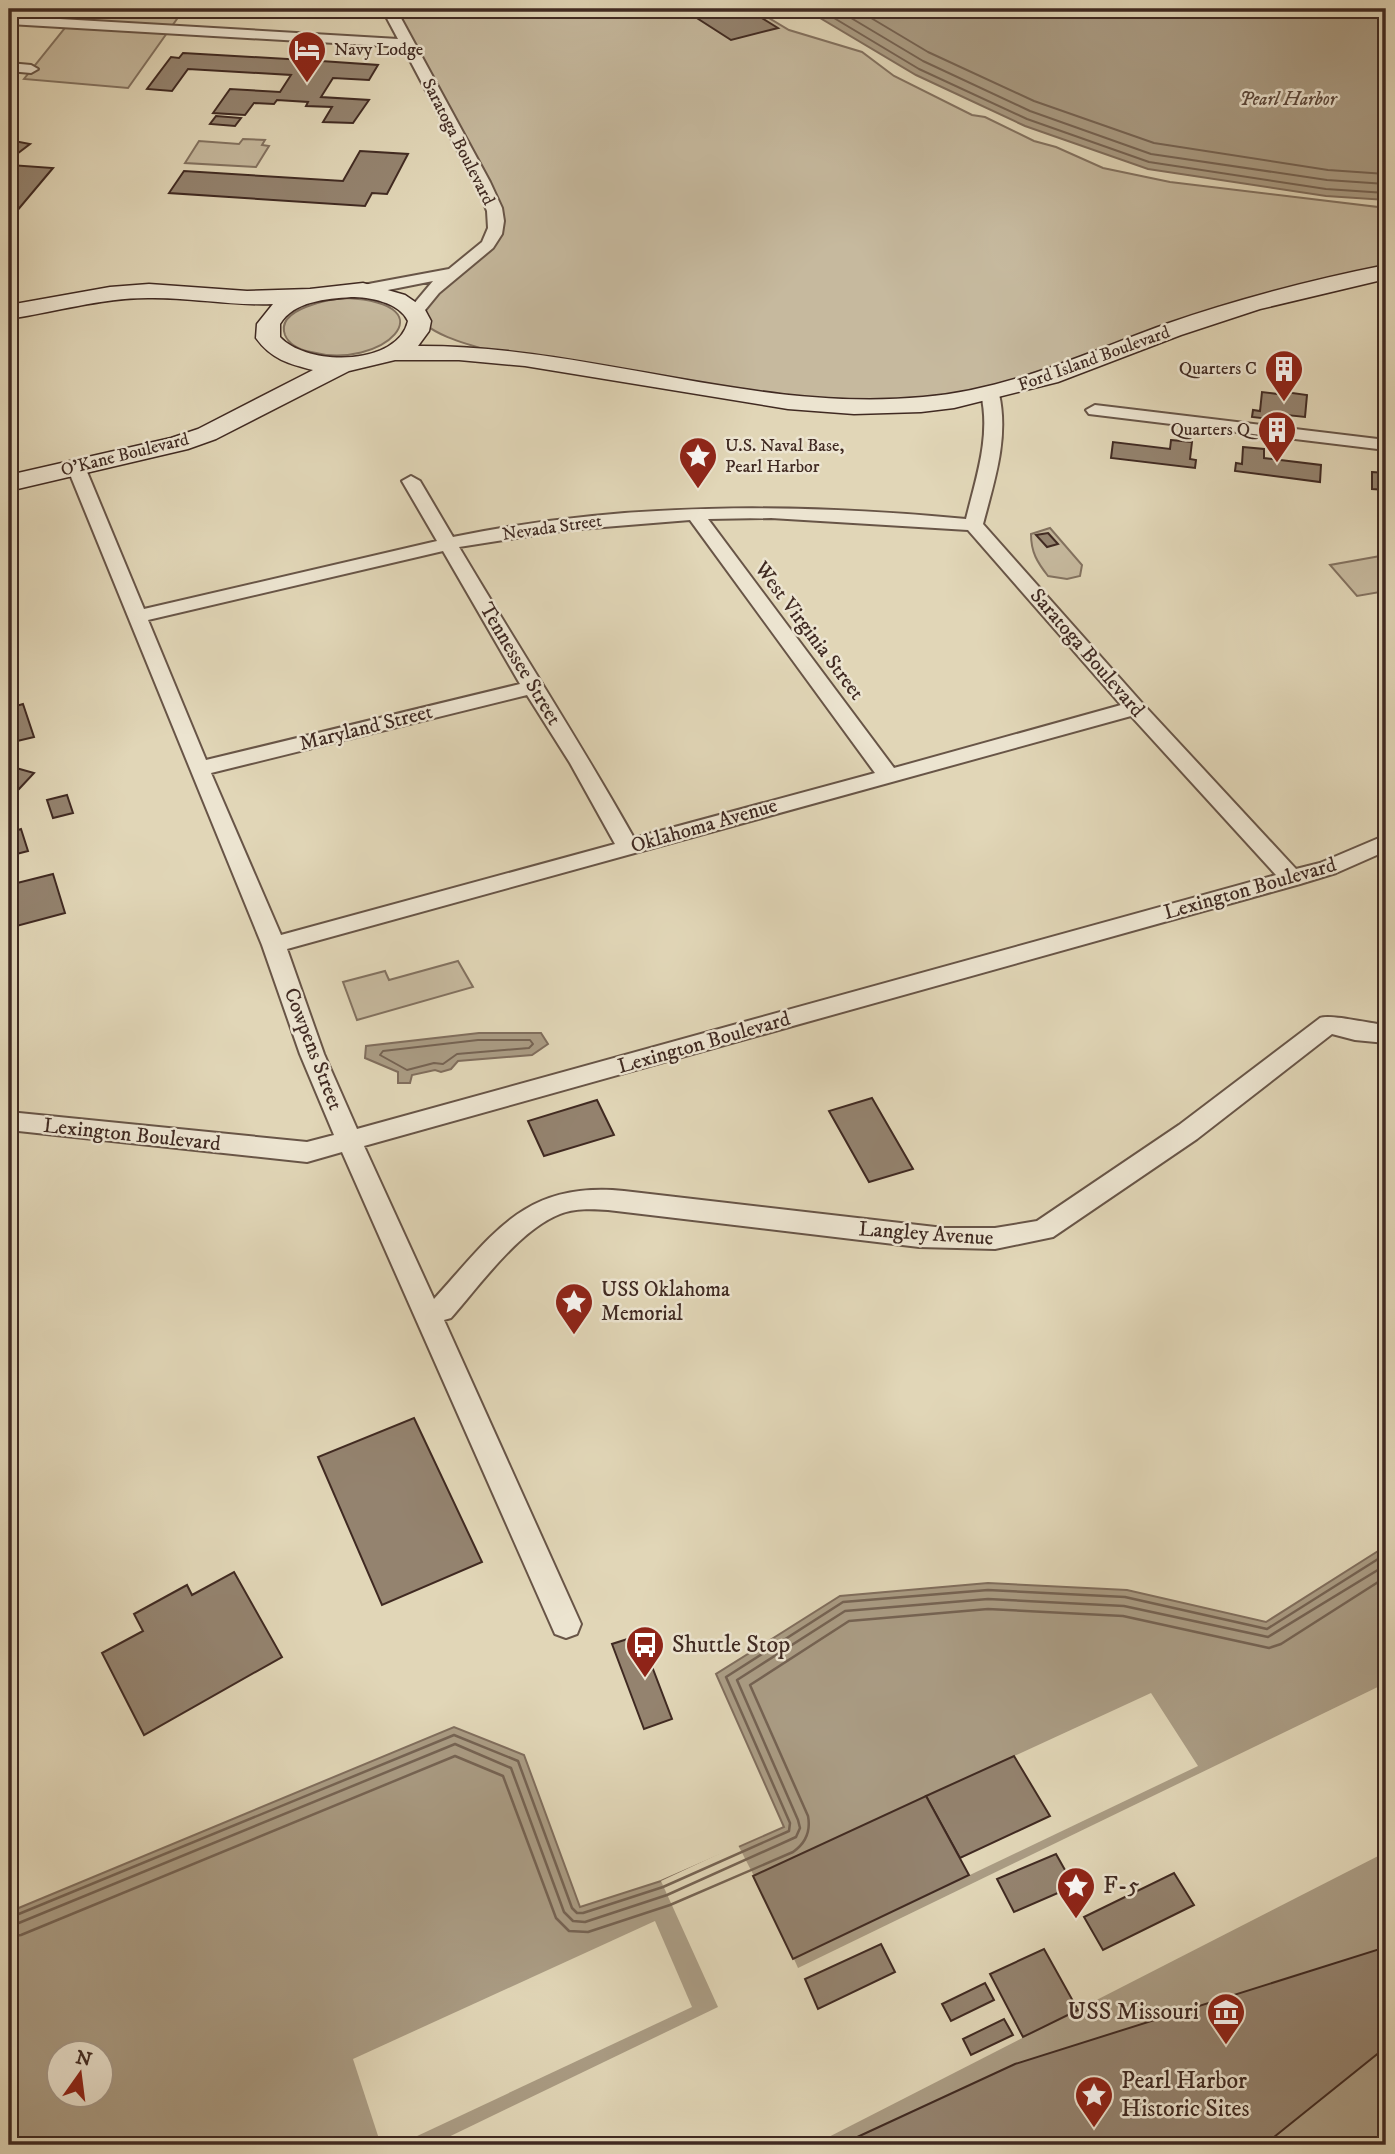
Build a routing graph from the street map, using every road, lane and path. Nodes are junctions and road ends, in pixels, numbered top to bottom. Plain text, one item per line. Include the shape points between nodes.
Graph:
1 (389, 9) edge
2 (9, 20) edge
3 (406, 43) junction
4 (9, 68) edge
5 (31, 69) dead end
6 (459, 268) junction
7 (1386, 272) edge
8 (363, 290) junction
9 (316, 294) junction
10 (208, 297) junction
11 (9, 312) edge
12 (416, 315) junction
13 (392, 353) junction
14 (266, 355) junction
15 (506, 355) junction
16 (343, 365) junction
17 (990, 394) junction
18 (1095, 410) dead end
19 (237, 419) junction
20 (1386, 445) edge
21 (76, 467) junction
22 (411, 481) dead end
23 (9, 483) edge
24 (695, 514) junction
25 (974, 525) junction
26 (449, 545) junction
27 (138, 616) junction
28 (532, 687) junction
29 (1135, 708) junction
30 (199, 769) junction
31 (888, 775) junction
32 (1386, 842) edge
33 (628, 847) junction
34 (1292, 879) junction
35 (275, 945) junction
36 (1386, 1034) edge
37 (9, 1121) edge
38 (351, 1142) junction
39 (441, 1310) dead end
40 (566, 1624) dead end

1 - 3 street, Saratoga Boulevard
2 - 3 street
3 - 6 street, Saratoga Boulevard via 494,209 493,235
4 - 5 street
6 - 8 street, Saratoga Boulevard via 414,282
6 - 12 street, Saratoga Boulevard via 429,292
7 - 17 street, Ford Island Boulevard via 1213,316 1045,380
8 - 9 street
8 - 12 street, Ford Island Boulevard via 395,298
9 - 10 street
9 - 14 street via 280,310 270,320
10 - 11 street via 149,291
10 - 14 street
12 - 13 street via 417,331
12 - 15 street, Ford Island Boulevard via 455,341
13 - 15 street, Ford Island Boulevard
13 - 16 street
14 - 16 street
14 - 19 street via 252,398
15 - 17 street, Ford Island Boulevard via 752,399 828,407 922,405
16 - 19 street, O'Kane Boulevard
17 - 25 street via 995,408
18 - 20 street
19 - 21 street, O'Kane Boulevard via 179,444
21 - 23 street, O'Kane Boulevard
21 - 27 street, Cowpens Street
22 - 26 street, Tennessee Street
24 - 25 street, Nevada Street via 813,513
24 - 26 street, Nevada Street via 568,524
24 - 31 street, West Virginia Street
25 - 29 street, Saratoga Boulevard
26 - 27 street, Nevada Street
26 - 28 street, Tennessee Street
27 - 30 street, Cowpens Street
28 - 30 street, Maryland Street
28 - 33 street, Tennessee Street
29 - 31 street, Oklahoma Avenue
29 - 34 street, Saratoga Boulevard
30 - 35 street, Cowpens Street
31 - 33 street, Oklahoma Avenue
32 - 34 street, Lexington Boulevard
33 - 35 street, Oklahoma Avenue
34 - 38 street, Lexington Boulevard
35 - 38 street, Cowpens Street via 312,1054
36 - 39 street, Langley Avenue via 1328,1024 1188,1132 1044,1230 988,1240 573,1200 547,1208 511,1236
37 - 38 street, Lexington Boulevard via 293,1152
38 - 40 street, Cowpens Street

